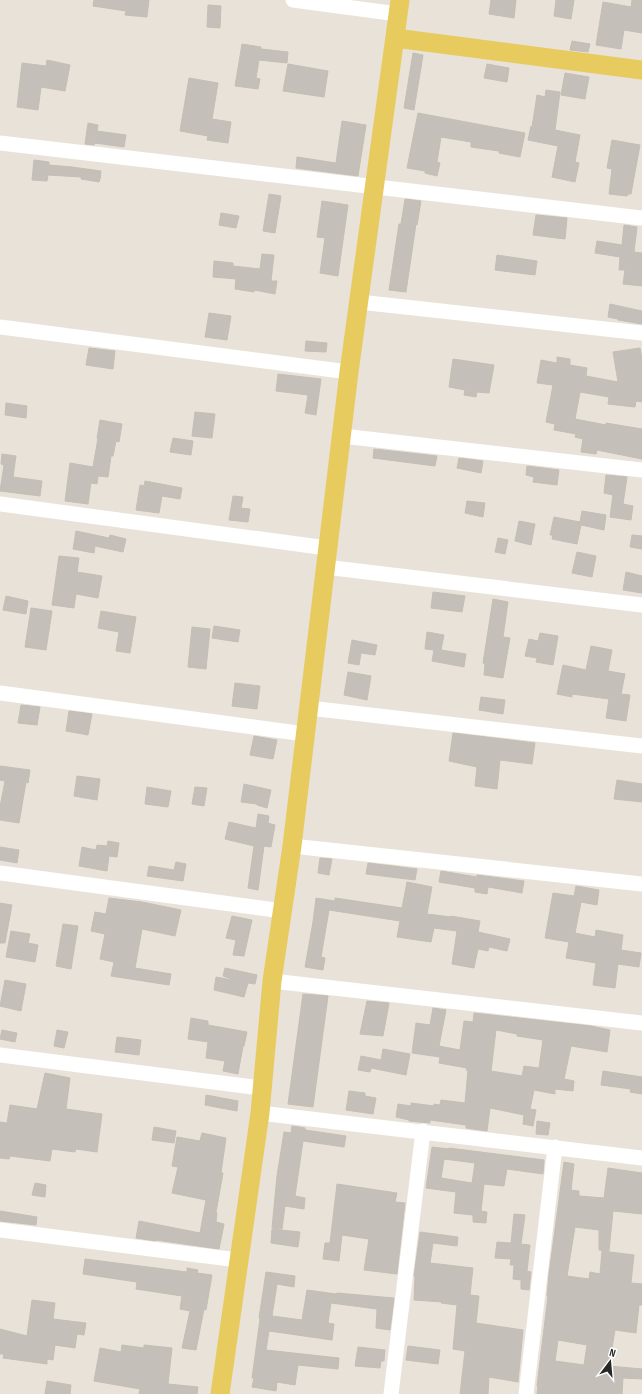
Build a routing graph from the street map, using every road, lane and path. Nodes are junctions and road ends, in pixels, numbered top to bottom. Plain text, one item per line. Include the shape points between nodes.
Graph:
1 (293, 0) edge
2 (399, 7) edge
3 (395, 38) junction
4 (642, 70) edge
5 (0, 143) edge
6 (374, 187) junction
7 (642, 218) edge
8 (359, 302) junction
9 (0, 327) edge
10 (642, 333) edge
11 (349, 372) junction
12 (342, 436) junction
13 (642, 470) edge
14 (0, 504) edge
15 (327, 548) junction
16 (325, 567) junction
17 (642, 605) edge
18 (0, 693) edge
19 (309, 708) junction
20 (305, 734) junction
21 (642, 746) edge
22 (292, 846) junction
23 (0, 873) edge
24 (642, 884) edge
25 (282, 911) junction
26 (272, 981) junction
27 (642, 1022) edge
28 (0, 1055) edge
29 (261, 1088) junction
30 (260, 1113) junction
31 (423, 1131) junction
32 (556, 1147) junction
33 (642, 1158) edge
34 (0, 1230) edge
35 (238, 1260) junction
36 (220, 1394) edge
37 (391, 1394) edge
38 (526, 1394) edge

1 - 2 street
2 - 3 main road
3 - 4 main road
3 - 6 main road
5 - 6 street
6 - 7 street
6 - 8 main road
8 - 10 street
8 - 11 main road
9 - 11 street
11 - 12 main road
12 - 13 street
12 - 15 main road
14 - 15 street
15 - 16 main road
16 - 17 street
16 - 19 main road
18 - 20 street
19 - 20 main road
19 - 21 street
20 - 22 main road
22 - 24 street
22 - 25 main road
23 - 25 street
25 - 26 main road
26 - 27 street
26 - 29 main road
28 - 29 street
29 - 30 main road
30 - 31 street
30 - 35 main road
31 - 32 street
31 - 37 street
32 - 33 street
32 - 38 street
34 - 35 street
35 - 36 main road

